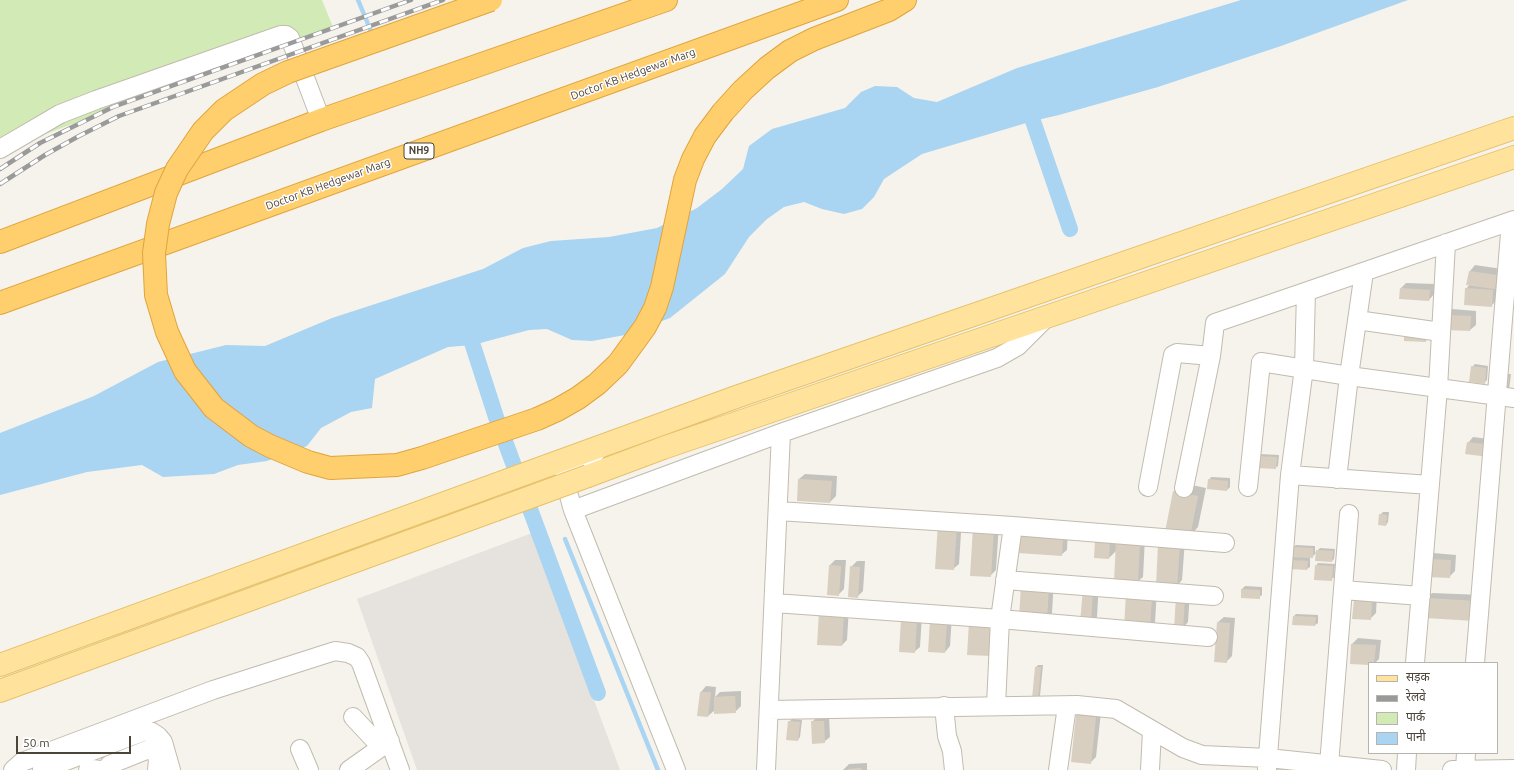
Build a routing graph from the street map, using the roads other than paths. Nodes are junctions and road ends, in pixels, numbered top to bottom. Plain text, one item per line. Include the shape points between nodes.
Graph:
1 (491, 0) edge
2 (666, 0) edge
3 (837, 0) edge
4 (905, 0) edge
5 (321, 120) junction
6 (1514, 128) edge
7 (0, 149) edge
8 (1514, 157) edge
9 (1513, 220) edge
10 (0, 242) edge
11 (1446, 243) junction
12 (1364, 272) junction
13 (1306, 292) junction
14 (0, 303) edge
15 (1047, 317) junction
16 (1357, 320) junction
17 (1441, 332) junction
18 (1211, 356) junction
19 (1304, 368) junction
20 (1348, 376) junction
21 (1438, 388) junction
22 (1505, 397) edge
23 (782, 433) junction
24 (599, 448) junction
25 (1290, 475) junction
26 (1336, 479) junction
27 (1430, 485) junction
28 (1148, 487) dead end
29 (1248, 487) dead end
30 (1184, 488) dead end
31 (573, 510) junction
32 (778, 511) junction
33 (1349, 514) dead end
34 (1013, 526) junction
35 (1225, 543) dead end
36 (1005, 580) junction
37 (1343, 590) junction
38 (1214, 596) dead end
39 (1421, 596) junction
40 (774, 603) junction
41 (1000, 619) junction
42 (1208, 637) dead end
43 (1415, 662) edge
44 (1475, 662) edge
45 (0, 665) edge
46 (0, 691) edge
47 (944, 706) junction
48 (996, 706) junction
49 (1067, 706) junction
50 (769, 710) junction
51 (352, 717) dead end
52 (1152, 730) junction
53 (385, 744) junction
54 (300, 749) dead end
55 (1407, 754) edge
56 (1466, 754) edge
57 (1201, 762) edge
58 (1267, 764) edge
59 (1329, 765) junction
60 (101, 767) edge
61 (398, 769) edge
62 (1514, 769) edge
63 (13, 770) edge
64 (42, 770) edge
65 (157, 770) edge
66 (171, 770) edge
67 (308, 770) edge
68 (349, 770) edge
69 (676, 770) edge
70 (766, 770) edge
71 (954, 770) edge
72 (1058, 770) edge
73 (1150, 770) edge
74 (1371, 770) edge
75 (1382, 770) edge
76 (1406, 770) edge
77 (1452, 770) edge
78 (1464, 770) edge

1 - 4 highway, bridge via 288,72 263,84 224,110 203,131 166,193 154,252 156,294 167,332 184,371 214,408 251,436 270,446 330,468 397,464 537,420 578,398 618,364 637,339 655,308 662,287 685,180 705,136 723,112 767,68 790,51 889,10
2 - 5 highway
3 - 14 highway, Doctor KB Hedgewar Marg / NH9
5 - 7 street via 290,38 286,34 60,114
5 - 10 highway
6 - 24 main road via 736,397
8 - 15 main road
9 - 11 street
9 - 22 street
11 - 12 street
11 - 17 street
12 - 13 street
12 - 16 street
13 - 18 street via 1215,323
13 - 19 street
15 - 23 street via 1018,346 997,358
15 - 46 main road, bridge via 670,446
16 - 17 street
16 - 20 street
17 - 21 street
18 - 28 street via 1177,353 1173,355
18 - 30 street
19 - 20 street
19 - 25 street
19 - 29 street via 1261,362
20 - 21 street
20 - 26 street
21 - 22 street
21 - 27 street
22 - 44 street
23 - 31 street
23 - 32 street
24 - 31 street via 588,461 565,474
24 - 45 main road
25 - 26 street
25 - 58 street
26 - 27 street
27 - 39 street
31 - 69 street
32 - 34 street
32 - 40 street
33 - 37 street
34 - 35 street
34 - 36 street
36 - 38 street
36 - 41 street
37 - 39 street
37 - 59 street
39 - 43 street
40 - 41 street
40 - 50 street
41 - 42 street
41 - 48 street
47 - 48 street
47 - 50 street
47 - 71 street
48 - 49 street
49 - 52 street via 1116,709
49 - 72 street
50 - 70 street
51 - 53 street
52 - 57 street
52 - 73 street
53 - 61 street
53 - 63 street via 361,663 357,657 335,651 213,690 22,762
53 - 68 street
54 - 67 street
55 - 76 street
56 - 78 street
57 - 58 street
58 - 59 street
59 - 74 street
60 - 65 street via 154,747 158,760
62 - 78 street
64 - 66 street via 145,731 152,732 163,742
74 - 75 street
77 - 78 street

